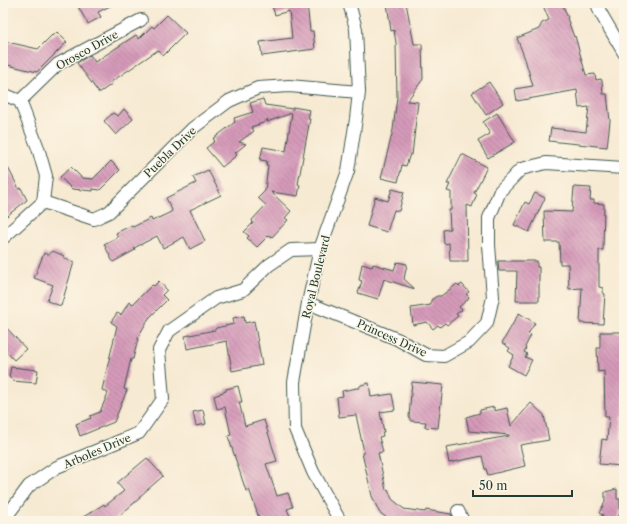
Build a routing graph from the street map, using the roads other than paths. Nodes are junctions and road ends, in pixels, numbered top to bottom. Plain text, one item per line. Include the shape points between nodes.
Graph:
1 (349, 3) edge
2 (597, 3) edge
3 (141, 20) dead end
4 (624, 53) edge
5 (359, 92) junction
6 (3, 94) edge
7 (20, 101) junction
8 (624, 168) edge
9 (43, 202) junction
10 (3, 238) edge
11 (320, 249) junction
12 (308, 302) junction
13 (3, 521) edge
14 (340, 521) edge

1 - 5 street, Royal Boulevard via 356,29
2 - 4 street
3 - 7 street, Orosco Drive via 58,64
5 - 9 street, Puebla Drive via 289,86 258,88 229,101 193,128 109,212 94,219
5 - 11 street, Royal Boulevard via 348,171
6 - 7 street
7 - 9 street via 46,176
8 - 12 street, Princess Drive via 546,163 521,169 516,174 500,191 490,218 489,245 493,297 487,323 469,342 444,356 426,355 397,339
9 - 10 street
11 - 12 street, Royal Boulevard
11 - 13 street, Arboles Drive via 291,250 243,290 216,298 169,331 159,350 163,399 139,433 57,467 29,486
12 - 14 street, Royal Boulevard via 294,382 295,429 313,472

